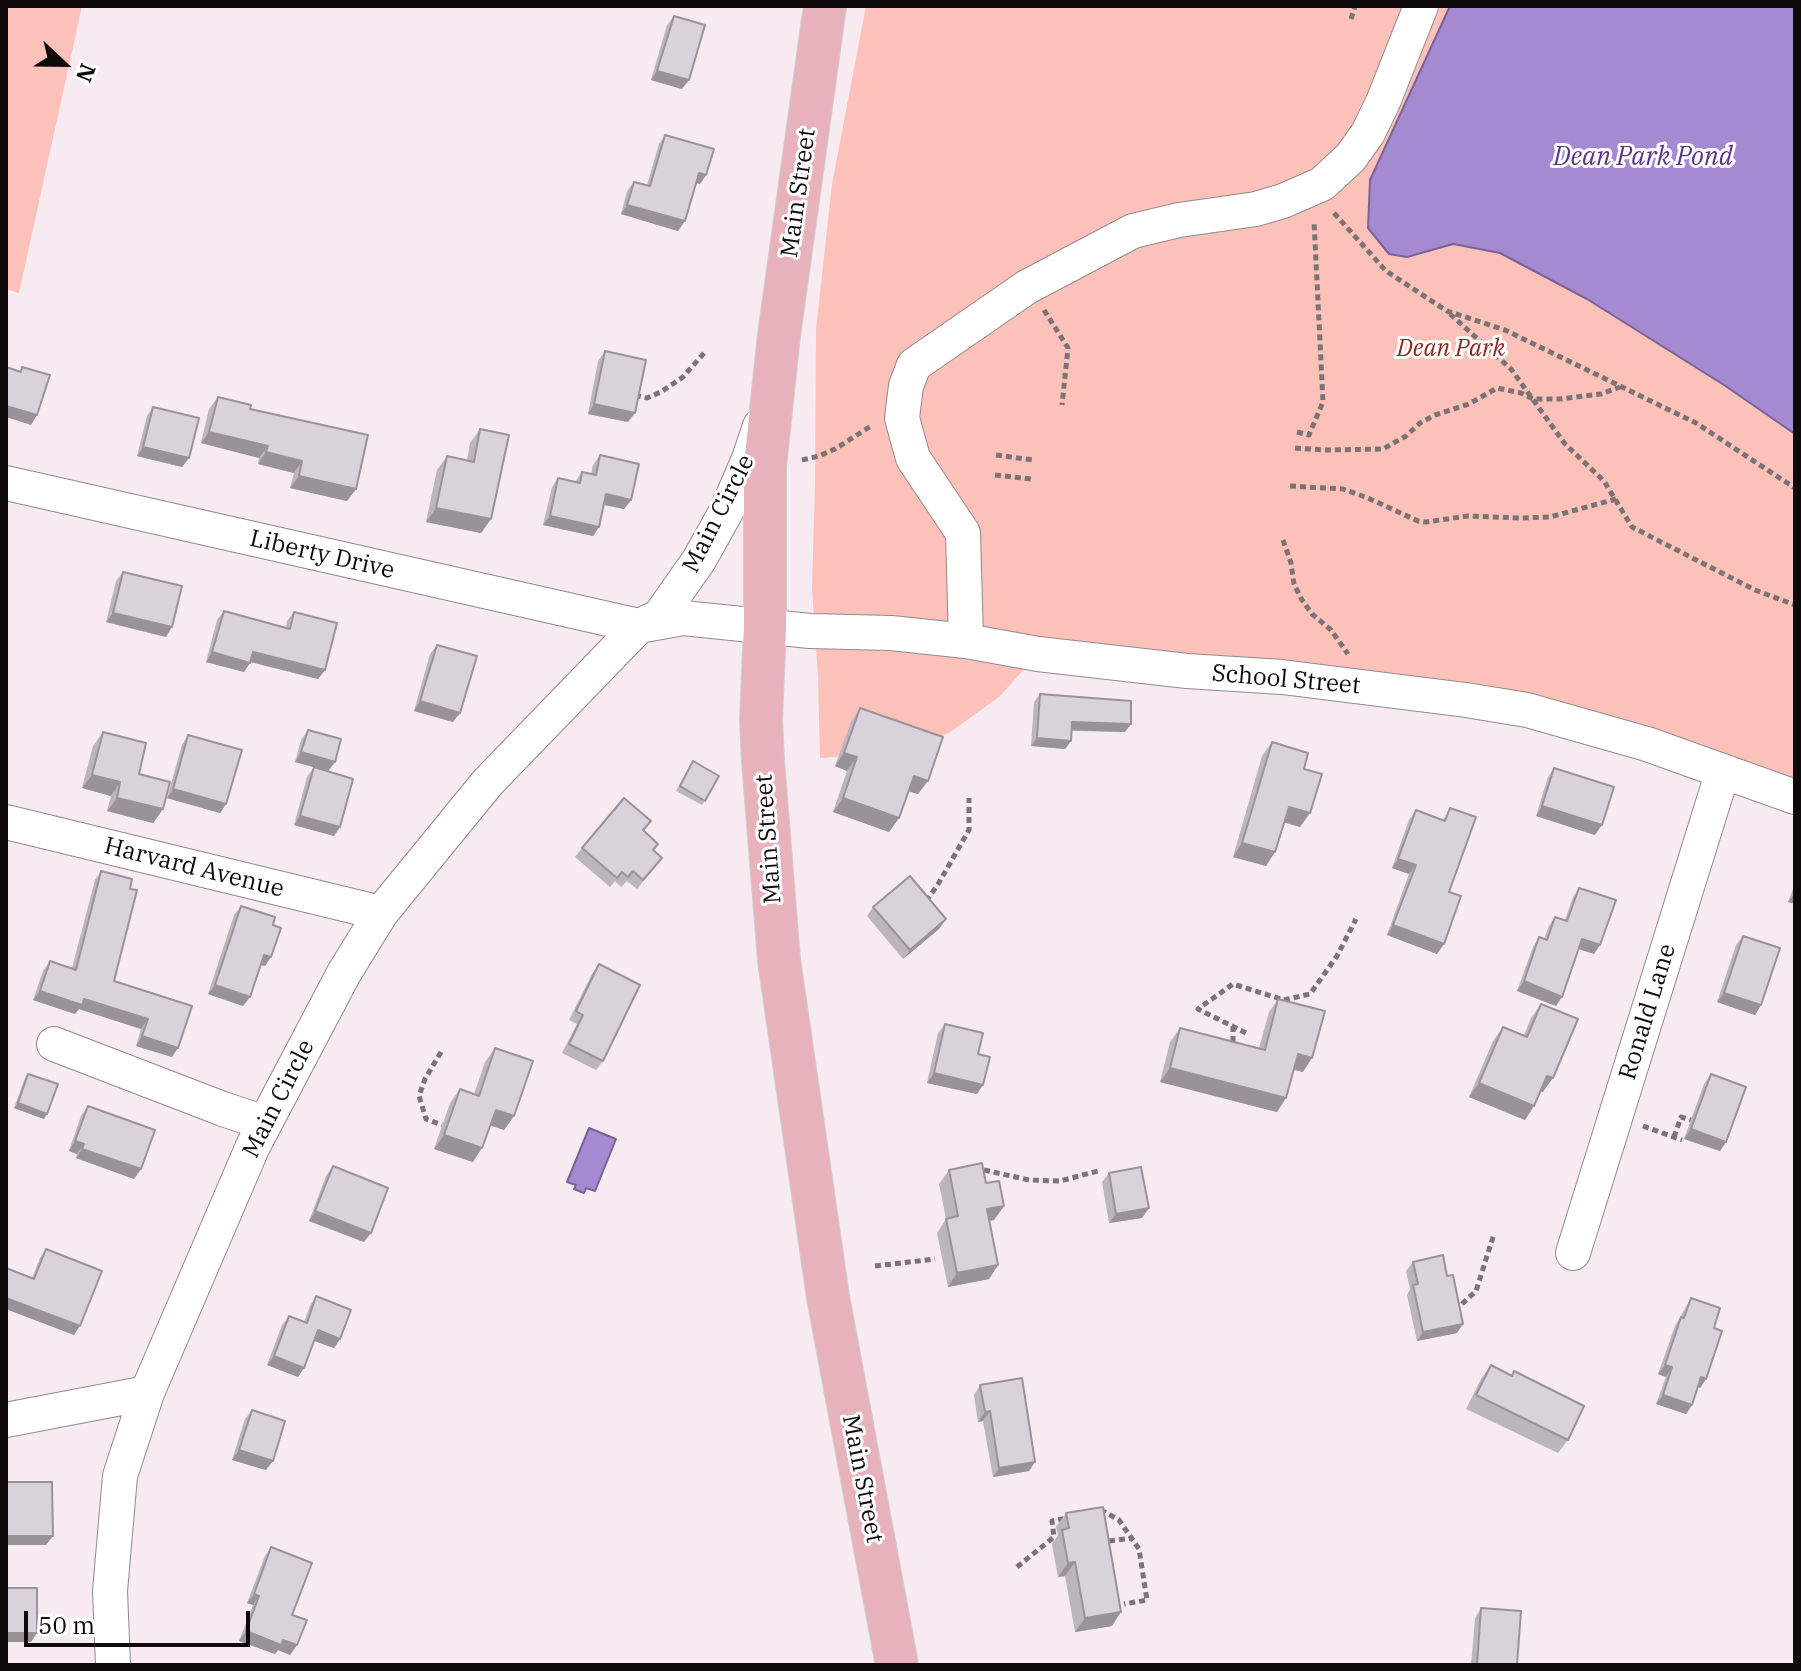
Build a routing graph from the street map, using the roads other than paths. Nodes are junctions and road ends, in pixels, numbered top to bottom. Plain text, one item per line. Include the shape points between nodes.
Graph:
1 (825, 6) edge
2 (1421, 6) edge
3 (774, 384) junction
4 (6, 483) edge
5 (639, 626) junction
6 (765, 627) junction
7 (966, 641) junction
8 (1723, 771) junction
9 (1795, 797) edge
10 (6, 822) edge
11 (381, 913) junction
12 (54, 1044) dead end
13 (265, 1123) junction
14 (1573, 1253) dead end
15 (147, 1393) junction
16 (6, 1420) edge
17 (113, 1665) edge
18 (897, 1665) edge

1 - 3 main road, Main Street
2 - 7 street via 1368,133 1322,184 1256,209 1133,231 1027,287 914,365 902,418 913,458 963,533
3 - 5 street, Main Circle via 749,459 710,542 659,617
3 - 6 main road, Main Street via 765,466
4 - 5 street, Liberty Drive
5 - 6 street via 683,618
5 - 11 street, Main Circle via 488,782
6 - 7 street, School Street
6 - 18 main road, Main Street via 761,719 779,960 829,1304
7 - 8 street, School Street via 1038,654 1282,677 1527,710
8 - 9 street, School Street
8 - 14 street, Ronald Lane
10 - 11 street, Harvard Avenue
11 - 13 street, Main Circle
12 - 13 street
13 - 15 street, Main Circle
15 - 16 street
15 - 17 street, Main Circle via 120,1476 110,1591

